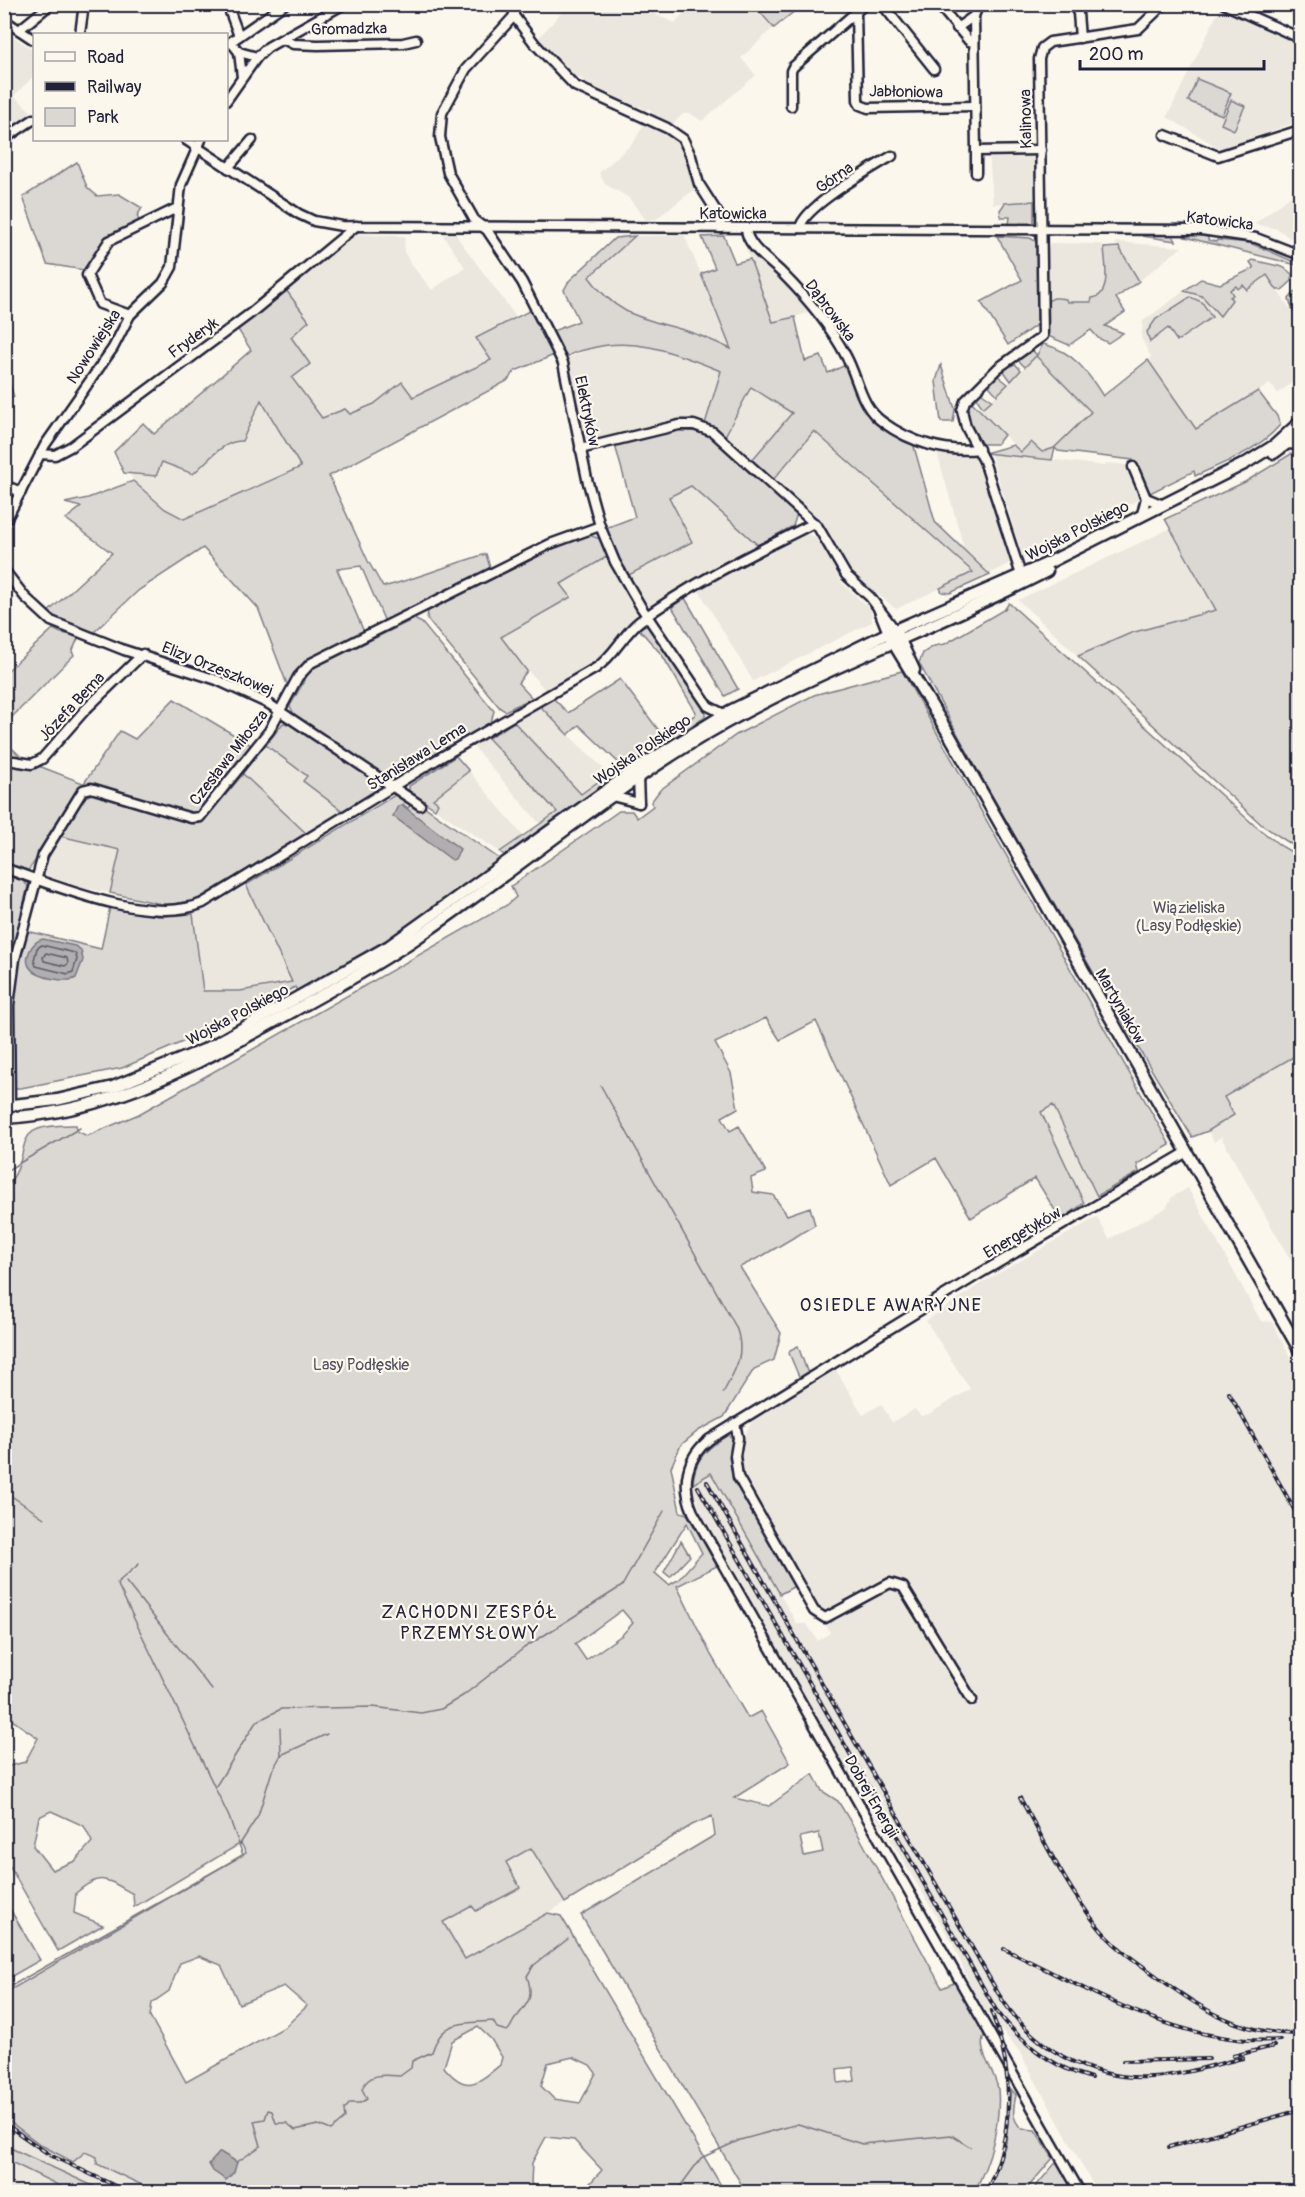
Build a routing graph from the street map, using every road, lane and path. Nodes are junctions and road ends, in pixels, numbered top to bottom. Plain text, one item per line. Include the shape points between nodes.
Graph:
1 (51, 4) edge
2 (84, 4) edge
3 (227, 4) edge
4 (285, 4) edge
5 (344, 4) edge
6 (514, 4) edge
7 (865, 4) edge
8 (882, 4) edge
9 (938, 4) edge
10 (1073, 4) edge
11 (1164, 4) edge
12 (1224, 4) edge
13 (980, 5) edge
14 (856, 12) junction
15 (514, 16) junction
16 (974, 16) junction
17 (4, 20) edge
18 (957, 28) junction
19 (19, 30) junction
20 (80, 33) edge
21 (239, 36) junction
22 (1080, 38) junction
23 (1300, 38) edge
24 (33, 39) edge
25 (283, 39) junction
26 (416, 40) dead end
27 (974, 42) junction
28 (229, 44) edge
29 (239, 52) junction
30 (257, 57) junction
31 (934, 69) dead end
32 (242, 78) junction
33 (228, 98) edge
34 (791, 106) dead end
35 (974, 106) junction
36 (33, 120) edge
37 (1300, 130) edge
38 (1165, 135) dead end
39 (4, 139) edge
40 (252, 140) dead end
41 (199, 143) edge
42 (1041, 150) junction
43 (976, 151) junction
44 (892, 156) dead end
45 (228, 168) junction
46 (976, 173) dead end
47 (177, 208) junction
48 (356, 226) junction
49 (482, 227) junction
50 (721, 228) junction
51 (746, 228) junction
52 (800, 228) junction
53 (1042, 229) junction
54 (1300, 255) edge
55 (130, 315) junction
56 (1300, 422) edge
57 (1300, 434) edge
58 (1287, 444) junction
59 (1300, 445) edge
60 (580, 448) junction
61 (979, 449) junction
62 (39, 454) junction
63 (1133, 467) dead end
64 (4, 485) edge
65 (21, 492) junction
66 (1146, 498) junction
67 (1161, 504) junction
68 (1142, 514) junction
69 (814, 523) junction
70 (4, 524) edge
71 (600, 526) junction
72 (4, 570) edge
73 (1021, 575) junction
74 (647, 616) junction
75 (891, 631) junction
76 (914, 634) junction
77 (897, 642) junction
78 (879, 650) junction
79 (143, 654) junction
80 (905, 656) junction
81 (708, 706) junction
82 (282, 712) junction
83 (724, 714) junction
84 (709, 723) junction
85 (14, 761) dead end
86 (638, 778) junction
87 (394, 788) junction
88 (612, 796) junction
89 (420, 805) dead end
90 (4, 868) edge
91 (36, 879) junction
92 (7, 1106) edge
93 (7, 1118) edge
94 (1187, 1152) junction
95 (873, 1340) joint
96 (1300, 1351) edge
97 (735, 1423) junction
98 (972, 1700) dead end
99 (1080, 2193) edge

1 - 19 street
2 - 20 street
3 - 21 street
4 - 21 street
5 - 25 street
6 - 15 street
7 - 14 street
8 - 31 street, Jabłoniowa
9 - 18 street
10 - 22 street via 1078,13
11 - 22 street, Kalinowa via 1138,29
12 - 23 street
13 - 16 street
14 - 34 street via 793,67
14 - 35 street, Jabłoniowa via 860,105
15 - 49 street, Elektryków via 466,69 440,123 448,173
15 - 50 street via 534,44 575,86 677,133 688,147 699,184 718,213
16 - 18 street
16 - 27 street
17 - 19 street
18 - 27 street
19 - 24 street
21 - 28 street
22 - 42 street, Kalinowa via 1050,42 1042,48
25 - 26 street, Gromadzka via 293,44 318,45
25 - 30 street
27 - 35 street
28 - 29 street
29 - 30 street
29 - 32 street
30 - 32 street
32 - 33 street
35 - 43 street
36 - 39 street
37 - 38 street via 1218,156
40 - 45 street
41 - 45 street, Katowicka
41 - 47 street, Nowowiejska via 181,185
42 - 43 street
42 - 53 street, Kalinowa
43 - 46 street
44 - 52 street, Górna via 817,207 803,218
45 - 48 street, Katowicka via 314,221
47 - 55 street, Nowowiejska via 172,267 163,283
47 - 55 street via 109,241 87,275 100,304
48 - 49 street, Katowicka
48 - 62 street, Fryderyk via 251,313 72,446 55,455
49 - 50 street, Katowicka
49 - 60 street, Elektryków via 522,282 563,363
50 - 51 street, Katowicka
51 - 52 street, Katowicka
51 - 61 street, Dąbrowska via 750,242 791,282 838,342 854,372 860,394 882,422 927,444 954,450
52 - 53 street, Katowicka
53 - 54 street, Katowicka via 1220,232 1256,238
53 - 61 street, Kalinowa via 1042,338 998,368 965,400 963,418
55 - 62 street, Nowowiejska via 113,348
56 - 67 main road, Wojska Polskiego via 1259,455
57 - 58 main road, Wojska Polskiego
58 - 59 street
58 - 76 main road, Wojska Polskiego via 1242,472
60 - 69 street via 680,425 700,427 719,437
60 - 71 street, Elektryków
61 - 73 street, Kalinowa
62 - 65 street, Nowowiejska
63 - 66 street
64 - 65 street
65 - 70 street, Nowowiejska
66 - 67 street
66 - 68 street
67 - 68 main road, Wojska Polskiego
68 - 73 main road, Wojska Polskiego
69 - 74 street, Stanisława Lema via 702,580
69 - 75 street via 828,540 846,575 878,608
71 - 74 street, Elektryków
71 - 82 street, Czesława Miłosza via 550,544 316,659 298,677
72 - 79 street, Elizy Orzeszkowej via 51,621
73 - 75 main road, Wojska Polskiego
74 - 81 street, Elektryków
74 - 87 street, Stanisława Lema via 596,668
75 - 77 main road, Martyniaków
75 - 83 main road, Wojska Polskiego
76 - 77 main road, Wojska Polskiego
76 - 80 main road
77 - 78 main road, Wojska Polskiego
77 - 80 main road, Martyniaków
78 - 80 main road
78 - 86 main road, Wojska Polskiego via 756,706
79 - 82 street, Elizy Orzeszkowej via 217,681
79 - 85 street, Józefa Bema via 42,759 32,764
80 - 94 main road, Martyniaków
81 - 83 street, Elektryków
81 - 84 street
82 - 87 street, Elizy Orzeszkowej
82 - 91 street, Czesława Miłosza via 198,818 91,788 83,790 45,850
83 - 84 main road, Wojska Polskiego
84 - 92 main road, Wojska Polskiego via 639,767 389,946 278,1010 196,1054 134,1080 66,1098
86 - 88 main road, Wojska Polskiego
86 - 88 street via 639,803
87 - 89 street, Elizy Orzeszkowej
87 - 91 street, Stanisława Lema via 192,907 156,910 84,895
88 - 93 main road, Wojska Polskiego via 384,959 222,1050 111,1100
90 - 91 street, Stanisława Lema
91 - 92 street, Czesława Miłosza via 11,983
92 - 93 main road
94 - 95 street, Energetyków
94 - 96 main road, Martyniaków
95 - 97 street, Dobrej Energii
97 - 98 street via 738,1477 814,1611 825,1618 890,1583 898,1584
97 - 99 street, Dobrej Energii via 705,1442 692,1459 686,1482 689,1502

